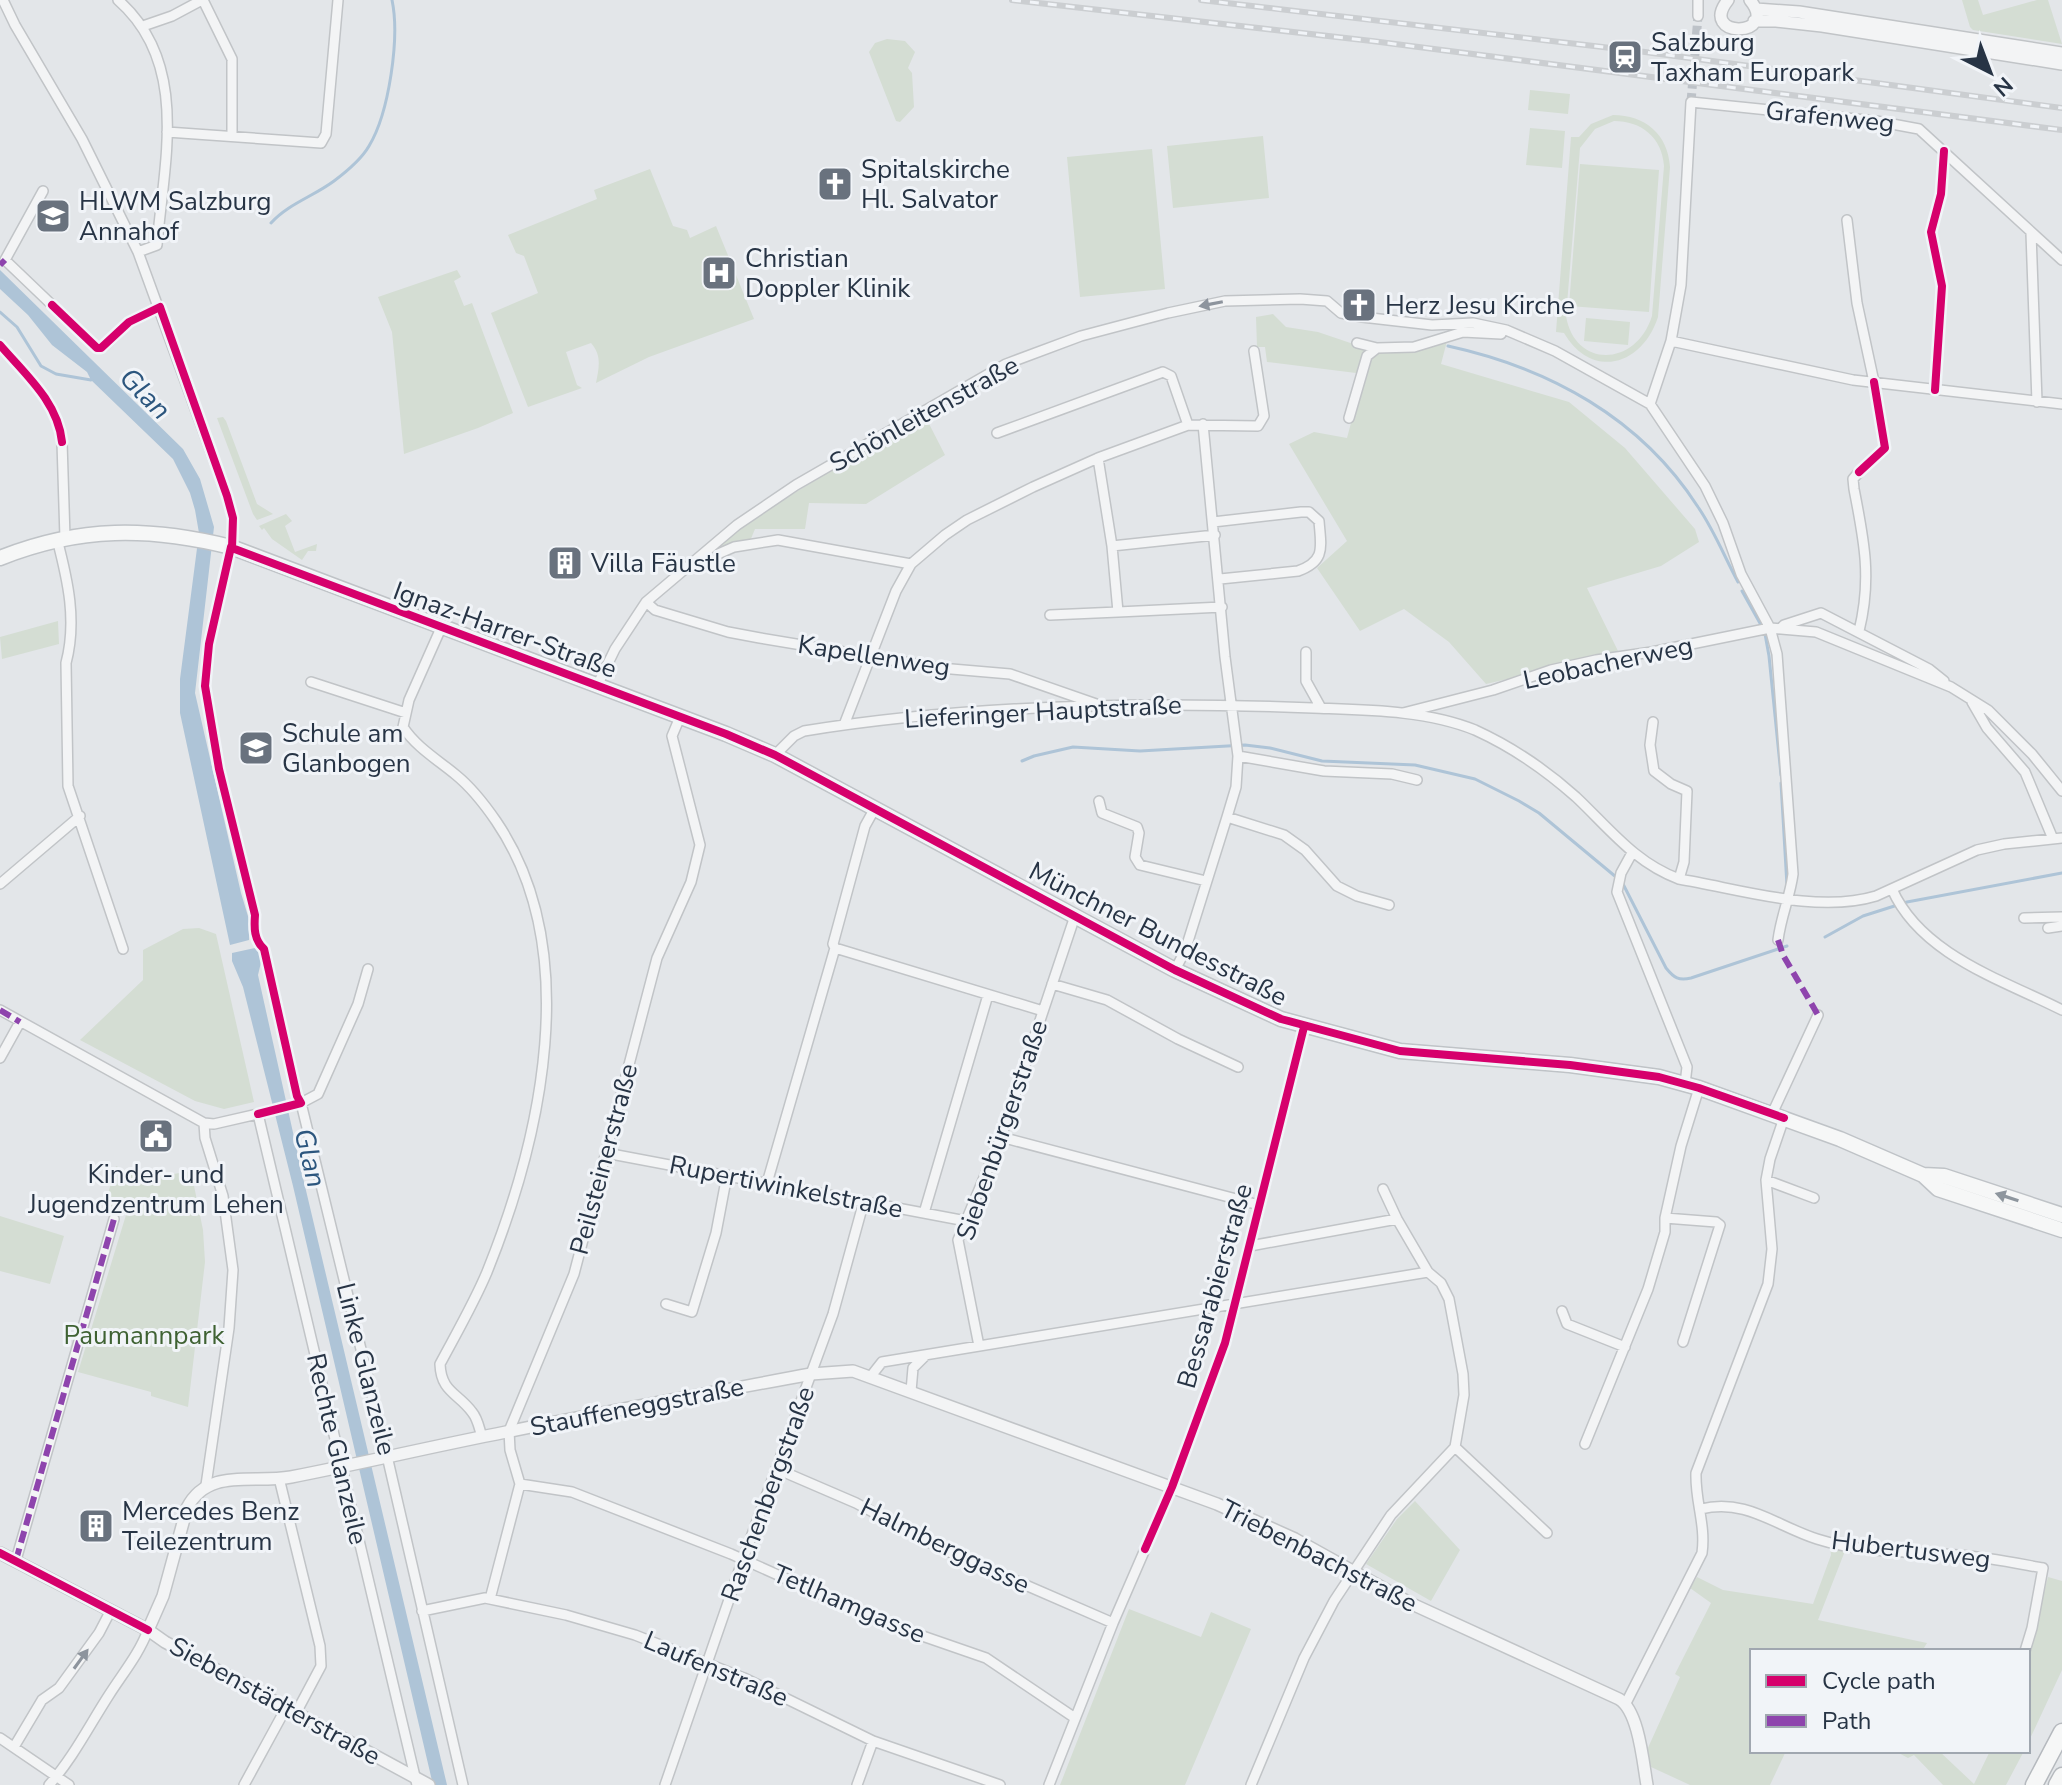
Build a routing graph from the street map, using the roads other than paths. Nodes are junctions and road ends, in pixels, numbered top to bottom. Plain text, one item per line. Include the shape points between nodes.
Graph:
1 (3, 0) edge
2 (118, 0) edge
3 (202, 0) edge
4 (338, 0) edge
5 (1698, 0) edge
6 (1728, 0) edge
7 (0, 9) edge
8 (1753, 10) edge
9 (1698, 16) tunnel mouth
10 (15, 25) junction
11 (143, 26) junction
12 (2062, 53) edge
13 (2062, 64) edge
14 (167, 132) junction
15 (232, 136) junction
16 (43, 191) dead end
17 (1847, 220) dead end
18 (2031, 233) junction
19 (138, 252) junction
20 (2062, 260) edge
21 (160, 307) junction
22 (1520, 335) junction
23 (1671, 341) junction
24 (1357, 343) dead end
25 (1377, 348) junction
26 (1254, 351) dead end
27 (1874, 382) junction
28 (2037, 402) junction
29 (1650, 404) junction
30 (2062, 404) edge
31 (1349, 418) dead end
32 (1203, 424) junction
33 (1188, 425) junction
34 (997, 433) dead end
35 (62, 442) dead end
36 (1098, 458) junction
37 (1859, 472) dead end
38 (1213, 522) junction
39 (1215, 535) junction
40 (61, 539) junction
41 (226, 546) junction
42 (1112, 546) junction
43 (718, 554) dead end
44 (0, 558) edge
45 (911, 564) junction
46 (1220, 579) junction
47 (646, 602) junction
48 (1222, 607) junction
49 (1118, 612) junction
50 (1050, 615) dead end
51 (441, 628) junction
52 (1775, 628) junction
53 (1859, 631) junction
54 (1306, 652) dead end
55 (871, 658) junction
56 (311, 682) dead end
57 (597, 686) junction
58 (1951, 687) junction
59 (1972, 702) junction
60 (1232, 705) junction
61 (1104, 707) junction
62 (1321, 708) junction
63 (406, 713) junction
64 (1400, 714) junction
65 (680, 717) junction
66 (1653, 722) dead end
67 (844, 725) junction
68 (1237, 749) junction
69 (775, 755) junction
70 (1417, 780) dead end
71 (2062, 791) edge
72 (1099, 801) dead end
73 (875, 808) junction
74 (80, 816) junction
75 (1227, 817) junction
76 (2057, 839) edge
77 (1632, 853) junction
78 (1206, 878) junction
79 (1679, 879) junction
80 (0, 884) edge
81 (1790, 899) junction
82 (1897, 899) junction
83 (1389, 905) dead end
84 (1075, 916) junction
85 (2062, 917) edge
86 (2024, 918) dead end
87 (2062, 926) edge
88 (2048, 928) dead end
89 (1778, 940) dead end
90 (835, 948) junction
91 (123, 949) dead end
92 (368, 969) dead end
93 (1175, 970) junction
94 (1052, 984) junction
95 (988, 995) junction
96 (0, 1010) edge
97 (2062, 1010) edge
98 (1043, 1011) junction
99 (1818, 1015) dead end
100 (20, 1022) junction
101 (1304, 1027) junction
102 (0, 1058) edge
103 (1238, 1067) dead end
104 (1692, 1086) junction
105 (1778, 1116) junction
106 (204, 1123) junction
107 (1001, 1137) junction
108 (606, 1153) junction
109 (727, 1175) junction
110 (1923, 1175) junction
111 (1766, 1180) junction
112 (767, 1183) junction
113 (1383, 1189) dead end
114 (1814, 1198) dead end
115 (864, 1201) junction
116 (1259, 1205) junction
117 (924, 1213) junction
118 (2062, 1215) edge
119 (1665, 1218) junction
120 (114, 1219) dead end
121 (1397, 1219) junction
122 (966, 1221) junction
123 (2062, 1230) edge
124 (1250, 1246) junction
125 (1428, 1272) junction
126 (666, 1304) dead end
127 (1236, 1305) junction
128 (1562, 1311) dead end
129 (1683, 1342) dead end
130 (979, 1346) junction
131 (1625, 1347) junction
132 (927, 1355) junction
133 (811, 1374) junction
134 (871, 1376) junction
135 (911, 1391) junction
136 (509, 1431) junction
137 (482, 1437) junction
138 (1585, 1444) dead end
139 (1455, 1447) junction
140 (383, 1457) junction
141 (342, 1467) junction
142 (777, 1469) junction
143 (279, 1478) junction
144 (520, 1484) junction
145 (206, 1485) junction
146 (1172, 1487) junction
147 (1701, 1509) junction
148 (1547, 1533) dead end
149 (0, 1553) edge
150 (743, 1559) junction
151 (16, 1560) junction
152 (1353, 1572) junction
153 (490, 1599) junction
154 (111, 1610) junction
155 (422, 1611) junction
156 (1113, 1623) junction
157 (148, 1630) junction
158 (2026, 1649) edge
159 (707, 1663) junction
160 (1626, 1703) junction
161 (291, 1710) junction
162 (1075, 1718) junction
163 (2062, 1733) edge
164 (0, 1738) edge
165 (873, 1741) junction
166 (14, 1747) junction
167 (57, 1775) junction
168 (2062, 1776) edge
169 (421, 1782) edge
170 (49, 1785) edge
171 (69, 1785) edge
172 (244, 1785) edge
173 (463, 1785) edge
174 (665, 1785) edge
175 (857, 1785) edge
176 (1000, 1785) edge
177 (1049, 1785) edge
178 (1251, 1785) edge
179 (1647, 1785) edge
180 (2034, 1785) edge
181 (2057, 1785) edge

1 - 10 street
2 - 11 street
3 - 11 street
3 - 15 street via 232,59
4 - 15 street via 325,139 316,144
5 - 9 street
6 - 8 street via 1722,14 1730,28 1746,29
7 - 10 street
8 - 12 street via 1799,12
8 - 13 street via 1776,21
10 - 19 street via 82,139
11 - 14 street via 162,72
14 - 15 street
14 - 19 street via 157,245
16 - 21 street via 5,260 97,348 129,322
17 - 27 street
18 - 20 street, Grafenweg
18 - 23 street, Grafenweg via 1919,129 1691,102 1683,273
18 - 28 street
19 - 21 street
21 - 41 street via 227,496 233,518
22 - 25 street, Schönleitenstraße via 1463,332 1414,347
22 - 29 street, Schönleitenstraße
22 -> 47 street, Schönleitenstraße via 1473,323 1432,325 1348,315 1327,301 1300,299 1225,301 1081,336 1006,364 796,485 737,525
23 - 27 street
23 - 29 street
24 - 25 street, Schönleitenstraße
25 - 31 street via 1367,356
26 - 32 street via 1264,416 1258,426
27 - 28 street
28 - 30 street
29 - 52 street via 1705,486 1741,574
32 - 33 street
32 - 38 street
33 - 34 street via 1171,376 1163,372
33 - 36 street
35 - 40 street
36 - 42 street
36 - 45 street via 967,520
37 - 53 street via 1853,479 1868,572
38 - 39 street
38 - 46 street via 1301,512 1319,521 1318,561 1307,568
39 - 42 street
39 - 46 street
40 - 41 main road, Ignaz-Harrer-Straße via 148,532
40 - 44 main road, Ignaz-Harrer-Straße
40 - 74 street via 72,613 66,663 68,786
41 - 51 main road, Ignaz-Harrer-Straße
42 - 49 street
43 - 45 street via 778,540
45 - 55 street
46 - 48 street
47 - 55 street, Kapellenweg via 655,610 728,632
47 - 57 street, Schönleitenstraße
48 - 49 street
48 - 60 street
49 - 50 street
51 - 57 main road, Ignaz-Harrer-Straße
51 - 63 street
52 - 53 street via 1821,613
52 - 58 street via 1816,632
52 - 64 street, Leobacherweg via 1551,670
52 - 81 street via 1793,874
53 - 58 street
54 - 62 street via 1306,681
55 - 61 street, Kapellenweg via 1010,674
55 - 67 street
56 - 63 street
57 - 65 main road, Ignaz-Harrer-Straße
58 - 59 street
59 - 71 street via 1999,719
59 - 76 street via 2025,772
60 - 61 street, Lieferinger Hauptstraße
60 - 62 street, Lieferinger Hauptstraße
60 - 68 street
61 - 67 street, Lieferinger Hauptstraße
62 - 64 street, Lieferinger Hauptstraße
63 - 137 street via 403,727 411,739 460,778 511,846 543,940 544,1048 532,1130 513,1203 489,1265 440,1364 446,1387 472,1411
64 - 77 street, Lieferinger Hauptstraße via 1474,730 1502,746 1556,780
65 - 69 main road, Ignaz-Harrer-Straße
65 - 108 street, Peilsteinerstraße via 672,736 700,843 691,882 660,948
66 - 79 street via 1654,771 1687,791
67 - 69 street, Lieferinger Hauptstraße via 804,731
68 - 70 street via 1324,771
68 - 75 street via 1236,787
69 - 73 main road, Münchner Bundesstraße
72 - 78 street via 1102,813 1137,827 1135,860 1143,867
73 - 84 main road, Münchner Bundesstraße
73 - 90 street via 865,826
74 - 80 street
74 - 91 street
75 - 78 street
75 - 83 street via 1284,835 1337,886
76 - 82 street, Lieferinger Hauptstraße via 1977,850
77 - 79 street, Lieferinger Hauptstraße
77 - 104 street via 1617,892
78 - 93 street
79 - 81 street, Lieferinger Hauptstraße
81 - 82 street, Lieferinger Hauptstraße
81 - 89 street via 1780,918
82 - 97 street via 1924,933 1963,961
84 - 93 main road, Münchner Bundesstraße
84 - 94 street, Siebenbürgerstraße
85 - 86 street
87 - 88 street
90 - 95 street
90 - 112 street
92 - 140 street, Linke Glanzeile via 318,1094 301,1103
93 - 101 main road, Münchner Bundesstraße
94 - 98 street, Siebenbürgerstraße
94 - 103 street via 1107,1000
95 - 98 street
95 - 117 street
96 - 100 street
98 - 107 street, Siebenbürgerstraße
99 - 105 street
100 - 102 street
100 - 106 street
101 - 104 main road, Münchner Bundesstraße via 1427,1054 1624,1071
101 - 116 street, Bessarabierstraße
104 - 105 main road, Münchner Bundesstraße
104 - 119 street
105 - 110 main road, Münchner Bundesstraße
105 - 111 street
106 - 141 street, Rechte Glanzeile via 258,1114
106 - 145 street via 223,1196 233,1270
107 - 116 street
107 - 122 street, Siebenbürgerstraße
108 - 109 street, Rupertiwinkelstraße
108 - 136 street, Peilsteinerstraße via 574,1274
109 - 112 street, Rupertiwinkelstraße
109 - 126 street via 692,1312
118 -> 110 main road, Münchner Bundesstraße via 1944,1176
110 - 123 main road, Münchner Bundesstraße via 1938,1189
111 - 114 street
111 - 147 street via 1769,1280 1696,1473
112 - 115 street, Rupertiwinkelstraße
113 - 121 street
115 - 117 street, Rupertiwinkelstraße
115 - 133 street, Raschenbergstraße
116 - 124 street, Bessarabierstraße
117 - 122 street, Rupertiwinkelstraße
119 - 129 street via 1720,1225
119 - 131 street via 1648,1289
120 - 151 street
121 - 124 street
121 - 125 street
122 - 130 street, Siebenbürgerstraße via 958,1240
124 - 127 street, Bessarabierstraße
125 - 127 street
125 - 139 street via 1449,1299 1463,1374
127 - 130 street
127 - 146 street, Bessarabierstraße
128 - 131 street via 1567,1324
130 - 132 street
131 - 138 street
132 - 134 street via 882,1362
132 - 135 street via 913,1368
133 - 134 street, Stauffeneggstraße via 837,1370
133 - 136 street, Stauffeneggstraße
133 - 142 street, Raschenbergstraße
134 - 135 street, Triebenbachstraße
135 - 146 street, Triebenbachstraße
136 - 137 street, Stauffeneggstraße
136 - 144 street
137 - 140 street, Stauffeneggstraße
139 - 148 street
139 - 152 street via 1391,1515
140 - 141 street, Stauffeneggstraße
140 - 155 street, Linke Glanzeile
141 - 143 street, Stauffeneggstraße
141 - 169 street, Rechte Glanzeile
142 - 150 street, Raschenbergstraße
142 - 156 street, Halmberggasse
143 - 145 street, Stauffeneggstraße
143 - 161 street via 320,1646 321,1666
144 - 150 street, Tetlhamgasse via 572,1492
144 - 153 street
145 - 157 street via 187,1508
146 - 152 street, Triebenbachstraße via 1295,1539
146 - 156 street, Bessarabierstraße
147 - 158 street, Hubertusweg via 1739,1507 1817,1539 1856,1548 2043,1568
147 - 160 street via 1702,1553
149 - 151 street, Siebenstädterstraße
150 - 159 street, Raschenbergstraße
150 - 162 street, Tetlhamgasse via 885,1623 986,1658
151 - 154 street, Siebenstädterstraße
152 - 160 street, Triebenbachstraße
152 - 178 street via 1304,1658
153 - 155 street, Laufenstraße
153 - 159 street, Laufenstraße via 635,1635
154 - 157 street, Siebenstädterstraße
166 -> 154 street via 42,1700 59,1688
155 - 173 street, Linke Glanzeile
156 - 162 street, Bessarabierstraße
157 - 161 street, Siebenstädterstraße
157 - 167 street via 140,1651
159 - 165 street, Laufenstraße
159 - 174 street, Raschenbergstraße
160 - 179 street
161 - 169 street, Siebenstädterstraße
161 - 172 street
162 - 177 street, Bessarabierstraße
163 - 180 highway
164 - 166 street
165 - 175 street
165 - 176 street, Laufenstraße
166 - 167 street
167 - 170 street
167 - 171 street
168 - 181 highway

